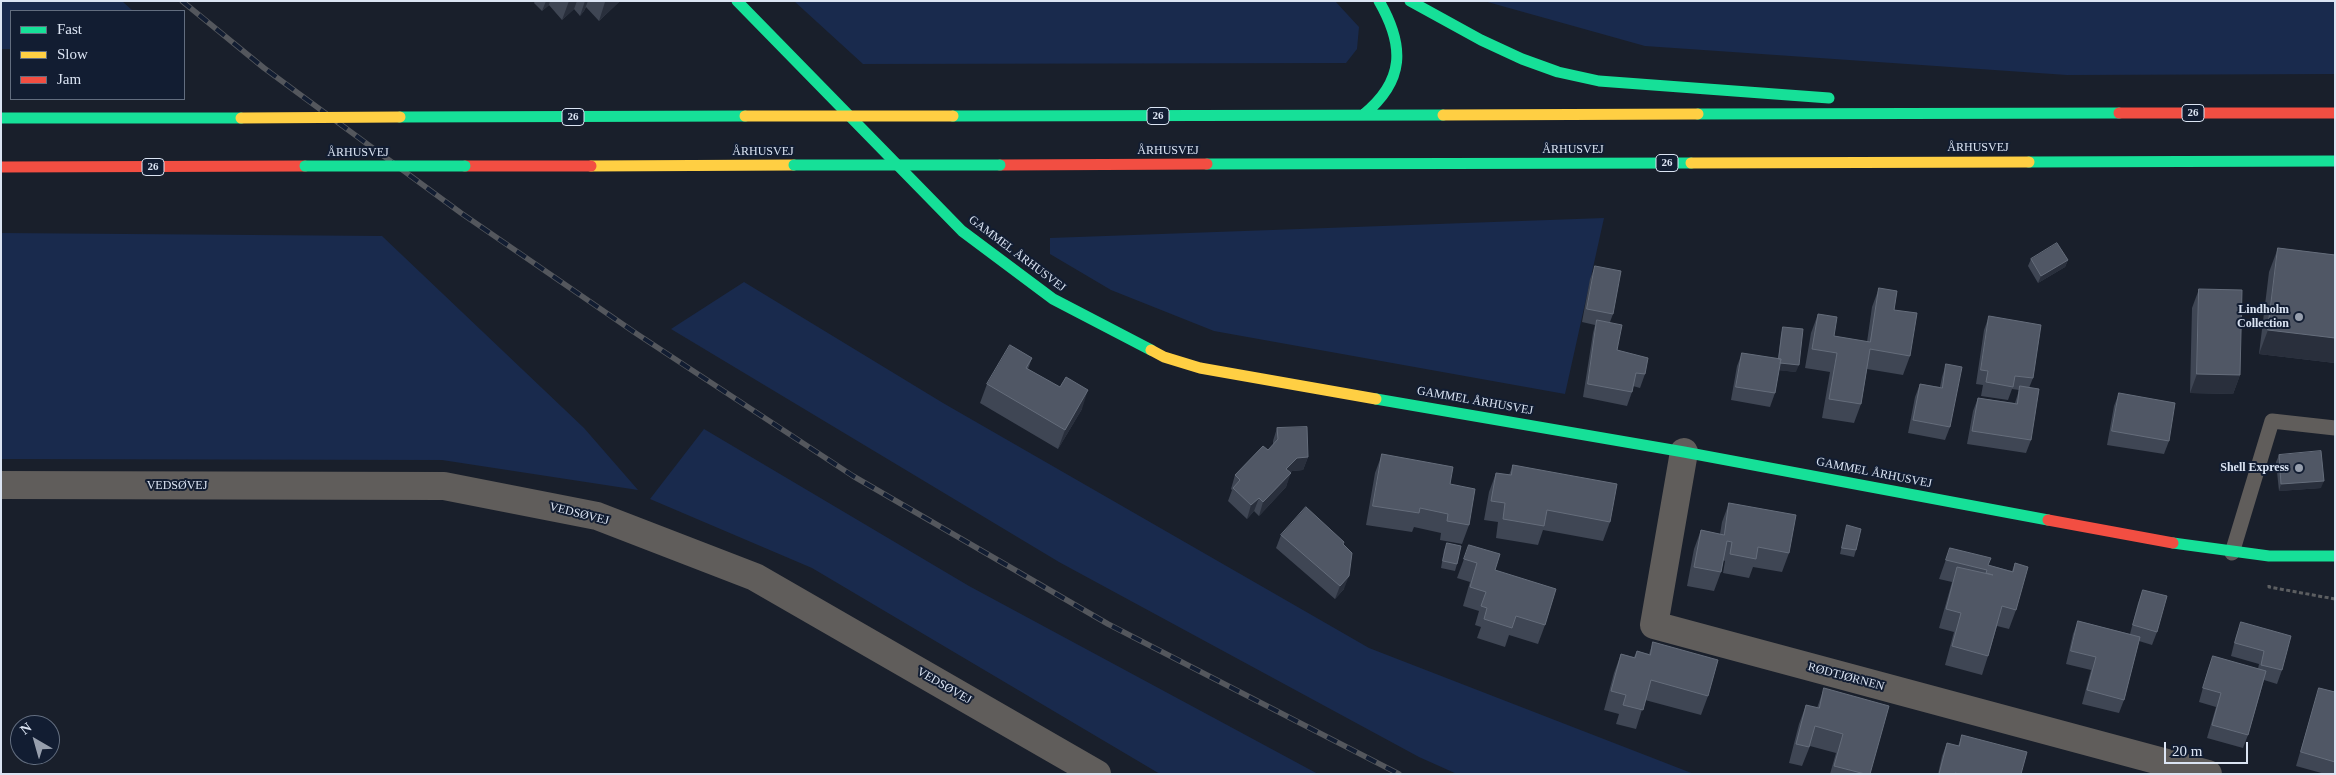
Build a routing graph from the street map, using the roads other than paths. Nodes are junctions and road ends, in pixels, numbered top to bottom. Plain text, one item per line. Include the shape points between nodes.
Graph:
1 (737, 1) edge
2 (1379, 1) edge
3 (1410, 1) edge
4 (1845, 99) dead end
5 (1885, 102) dead end
6 (2335, 113) edge
7 (2052, 114) junction
8 (1363, 116) junction
9 (1, 118) edge
10 (2335, 161) edge
11 (1, 167) edge
12 (2335, 428) edge
13 (1684, 452) junction
14 (1, 485) edge
15 (2232, 553) junction
16 (2335, 556) edge
17 (1097, 774) edge
18 (2208, 774) edge

1 - 13 main road, GAMMEL ÅRHUSVEJ via 962,231 1053,299 1164,357 1200,368
2 - 8 main road via 1392,23 1397,60 1391,86
3 - 4 main road via 1489,44 1558,72 1599,81
5 - 7 main road
6 - 7 main road, 26
7 - 8 main road, 26
8 - 9 main road, 26, bridge
10 - 11 main road, ÅRHUSVEJ / 26, bridge
12 - 15 lane via 2272,421
13 - 15 main road, GAMMEL ÅRHUSVEJ
13 - 18 street, RØDTJØRNEN via 1654,626
14 - 17 street, VEDSØVEJ via 444,486 597,516 755,577
15 - 16 main road, GAMMEL ÅRHUSVEJ

